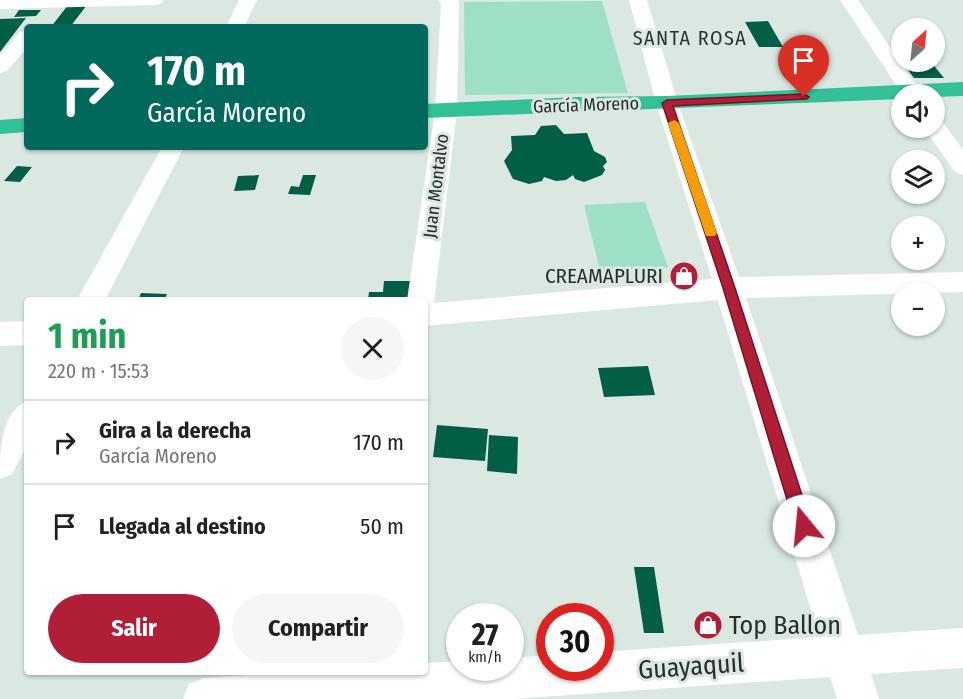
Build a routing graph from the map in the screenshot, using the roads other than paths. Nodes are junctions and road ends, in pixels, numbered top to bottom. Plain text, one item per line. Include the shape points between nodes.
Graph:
1 (155, 0) edge
2 (248, 0) edge
3 (447, 0) edge
4 (639, 0) edge
5 (849, 0) edge
6 (56, 1) edge
7 (0, 4) edge
8 (37, 24) edge
9 (236, 24) edge
10 (24, 39) edge
11 (0, 67) edge
12 (906, 84) edge
13 (963, 89) edge
14 (945, 90) edge
15 (891, 94) edge
16 (667, 103) junction
17 (435, 111) edge
18 (24, 125) edge
19 (0, 127) edge
20 (943, 138) edge
21 (171, 150) edge
22 (963, 166) edge
23 (963, 282) edge
24 (729, 288) junction
25 (93, 297) edge
26 (421, 297) edge
27 (428, 315) edge
28 (24, 333) edge
29 (0, 334) edge
30 (24, 420) edge
31 (0, 463) edge
32 (963, 648) edge
33 (844, 656) junction
34 (382, 686) edge
35 (204, 699) edge
36 (858, 699) edge

1 - 6 street
2 - 9 street
3 - 17 street, Juan Montalvo via 450,2
4 - 16 street
5 - 12 street
6 - 7 street
6 - 8 street
10 - 11 street
13 - 14 highway, García Moreno
15 - 16 highway, García Moreno
16 - 17 highway, García Moreno
16 - 24 street
17 - 26 street, Juan Montalvo
18 - 19 highway
20 - 22 street
21 - 25 street
23 - 24 street
24 - 27 street
24 - 33 street
28 - 29 street
30 - 31 street
32 - 33 street, Guayaquil
33 - 34 street, Guayaquil
33 - 36 street
34 - 35 street, Guayaquil

